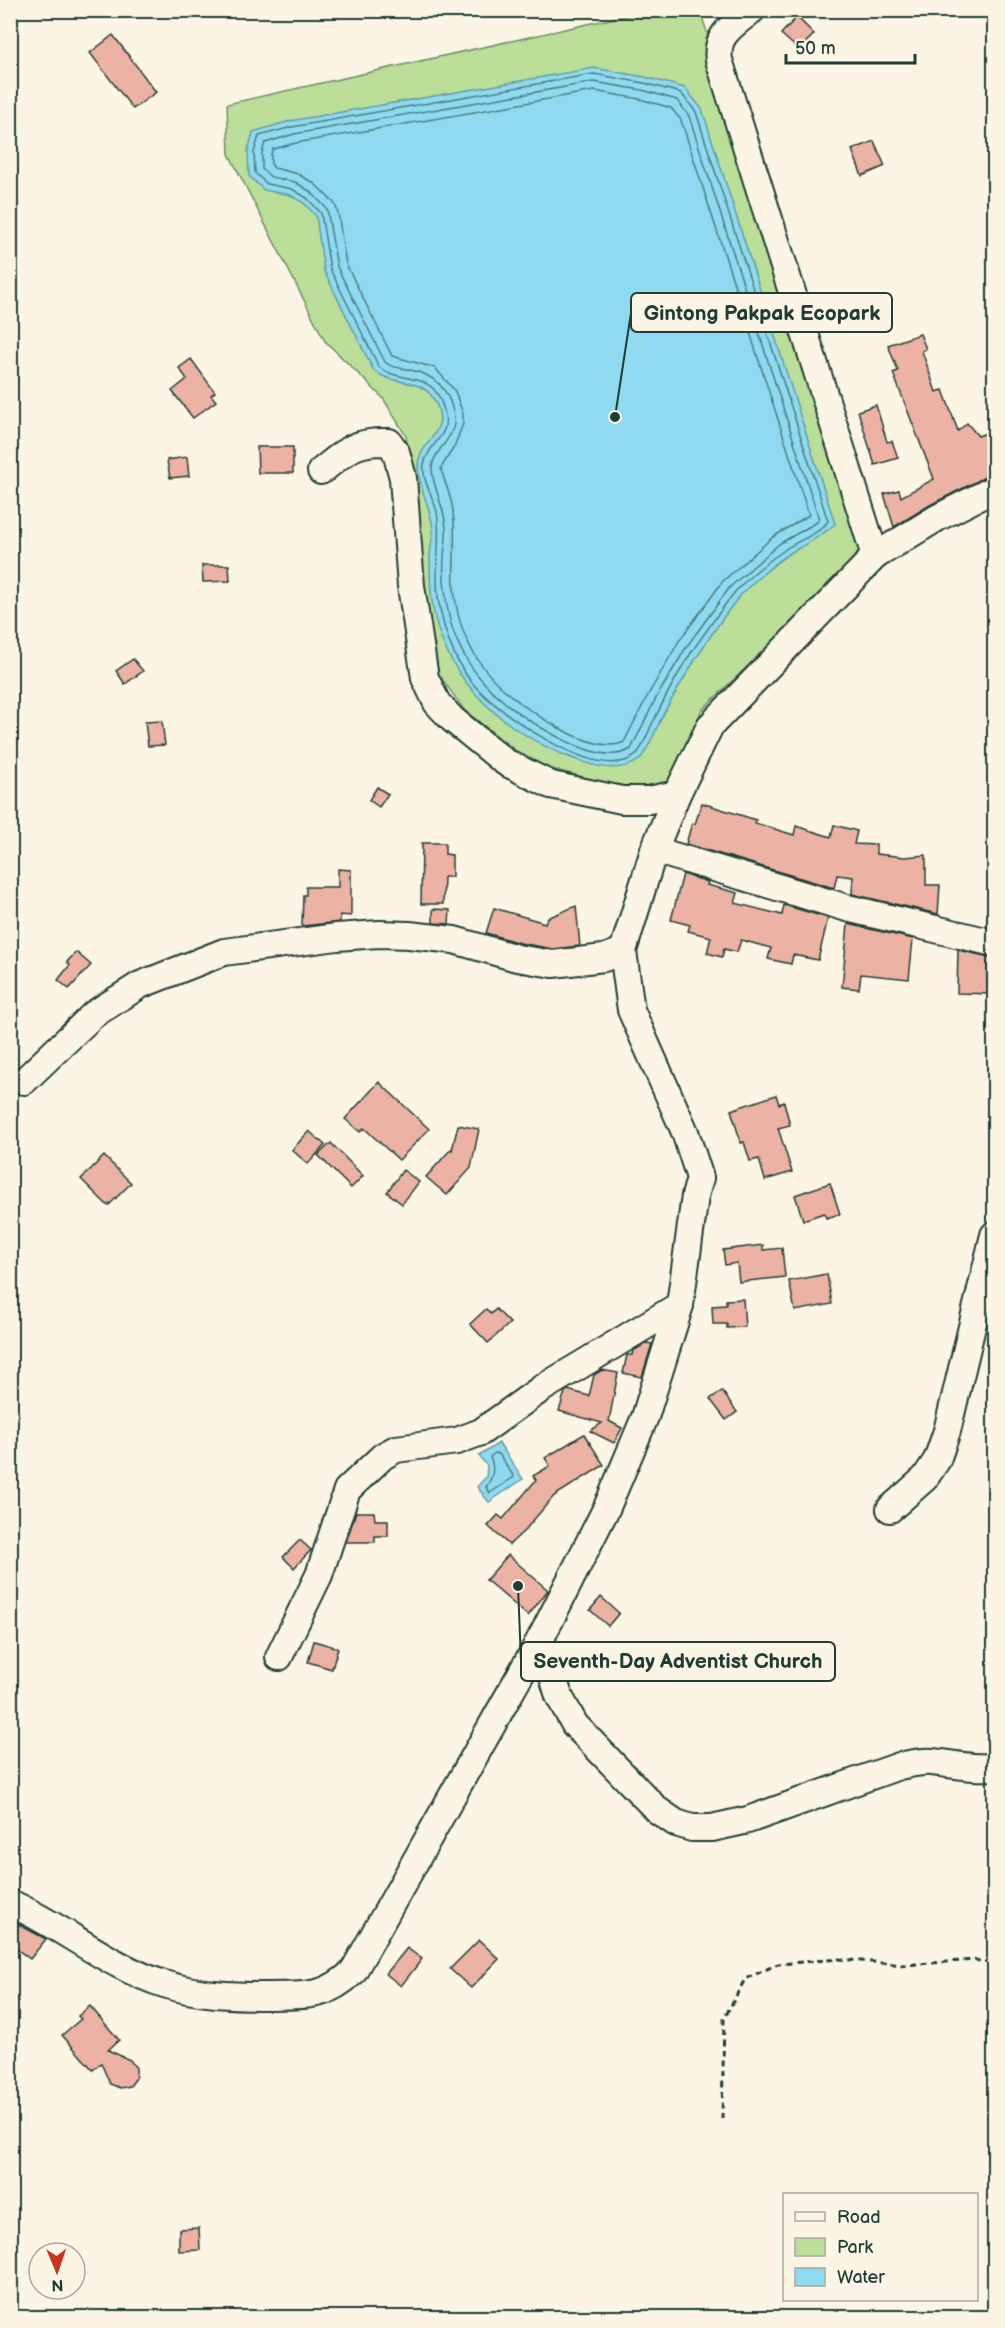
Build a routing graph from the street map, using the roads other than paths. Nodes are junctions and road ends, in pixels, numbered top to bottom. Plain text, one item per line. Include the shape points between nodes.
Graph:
1 (752, 10) edge
2 (321, 471) dead end
3 (994, 489) edge
4 (875, 556) junction
5 (677, 794) junction
6 (654, 850) junction
7 (994, 943) edge
8 (623, 951) junction
9 (24, 1081) dead end
10 (994, 1235) edge
11 (680, 1305) junction
12 (890, 1509) dead end
13 (541, 1638) junction
14 (279, 1657) dead end
15 (994, 1767) edge
16 (10, 1903) edge

1 - 4 street via 722,37 719,60
2 - 5 street via 354,446 369,441 389,442 396,452 403,478 411,586 425,678 437,703 452,719 505,762 551,785 622,800
3 - 4 street
4 - 5 street via 710,726
5 - 6 street
6 - 7 street via 847,908
6 - 8 street
8 - 9 street via 604,958 553,964 454,940 379,934 224,952 140,985 94,1014
8 - 11 street via 631,1010 685,1132 700,1178
10 - 12 street via 937,1460 925,1478
11 - 13 street via 645,1417 607,1507
11 - 14 street via 541,1389 481,1432 457,1441 396,1449 383,1456 347,1490 318,1575
13 - 15 street via 559,1696 575,1725 657,1810 692,1828 748,1820 917,1762 974,1769
13 - 16 street via 353,1972 324,1993 214,1995 162,1984

